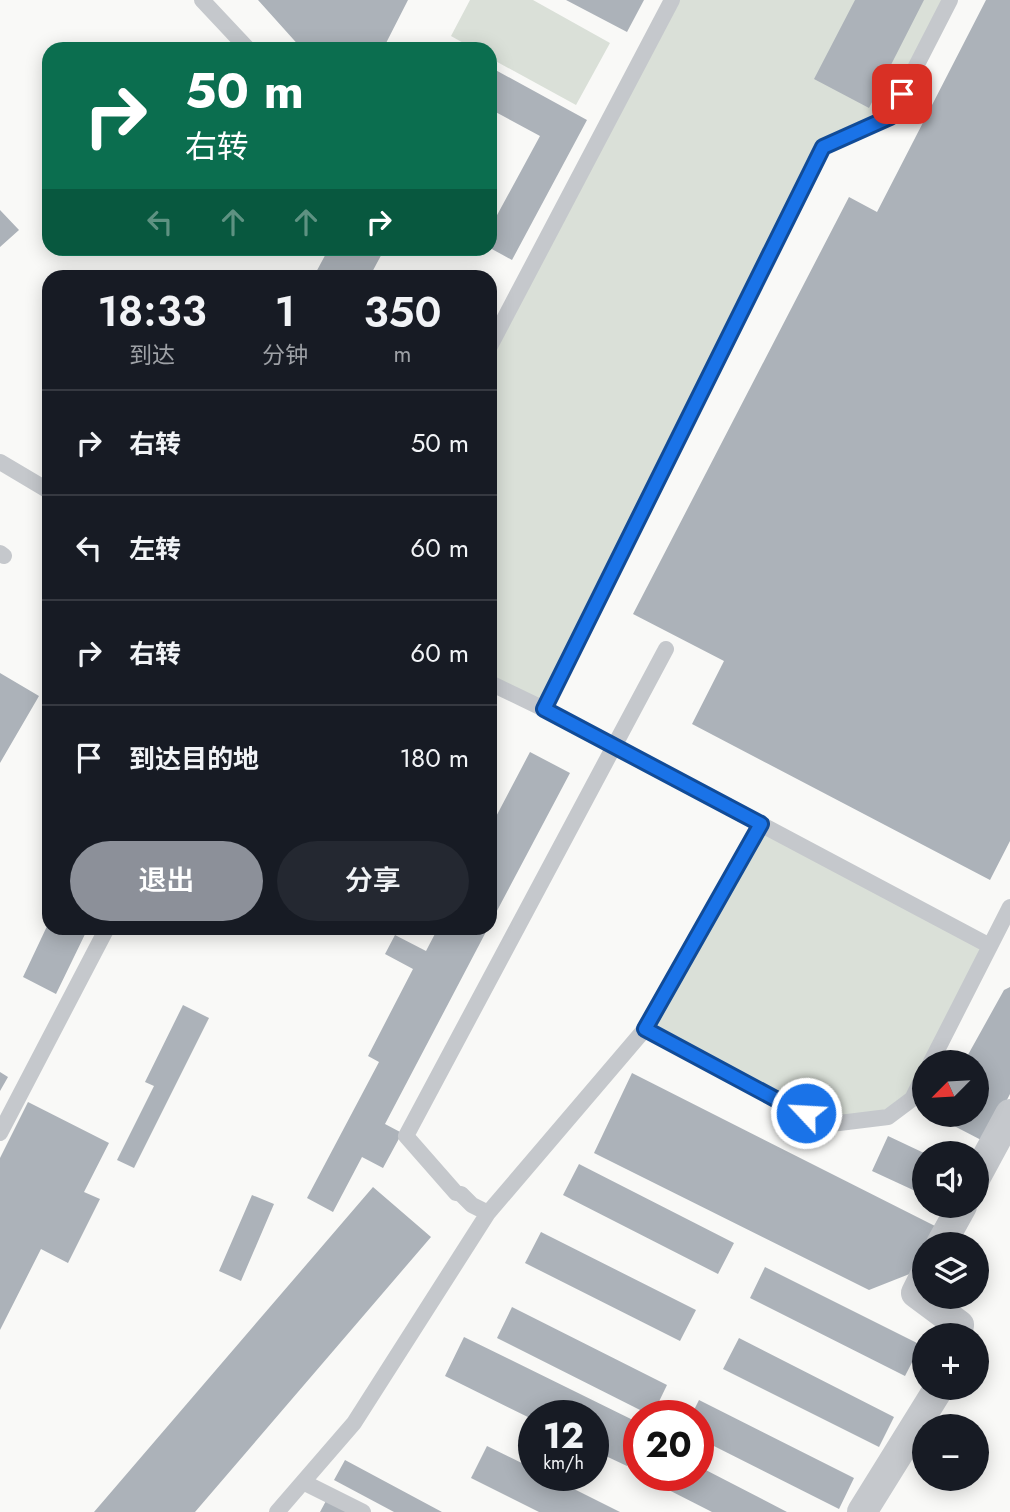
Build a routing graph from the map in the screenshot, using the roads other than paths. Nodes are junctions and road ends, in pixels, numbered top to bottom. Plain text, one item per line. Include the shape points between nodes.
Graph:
1 (202, 0) edge
2 (672, 0) edge
3 (950, 0) edge
4 (241, 42) edge
5 (497, 333) edge
6 (0, 462) edge
7 (42, 487) edge
8 (666, 649) dead end
9 (497, 686) edge
10 (544, 709) junction
11 (613, 747) junction
12 (761, 824) junction
13 (1010, 907) edge
14 (103, 935) edge
15 (990, 946) junction
16 (645, 1029) junction
17 (936, 1050) edge
18 (912, 1099) edge
19 (1010, 1114) edge
20 (0, 1133) edge
21 (989, 1153) edge
22 (488, 1213) junction
23 (938, 1309) edge
24 (956, 1323) edge
25 (932, 1400) edge
26 (303, 1482) junction
27 (277, 1512) edge
28 (363, 1512) edge
29 (862, 1512) edge

1 - 4 lane
2 - 5 lane
3 - 10 lane via 890,117 823,147
6 - 7 lane
8 - 11 lane
9 - 10 lane
10 - 11 lane
11 - 12 lane
11 - 22 lane via 406,1136 456,1193
12 - 15 lane
12 - 16 lane
13 - 15 lane
14 - 20 lane
15 - 17 lane
16 - 18 lane via 831,1124 888,1117
16 - 22 lane
19 - 21 street
22 - 26 lane via 354,1423
23 - 24 street
25 - 29 street
26 - 27 lane
26 - 28 lane

